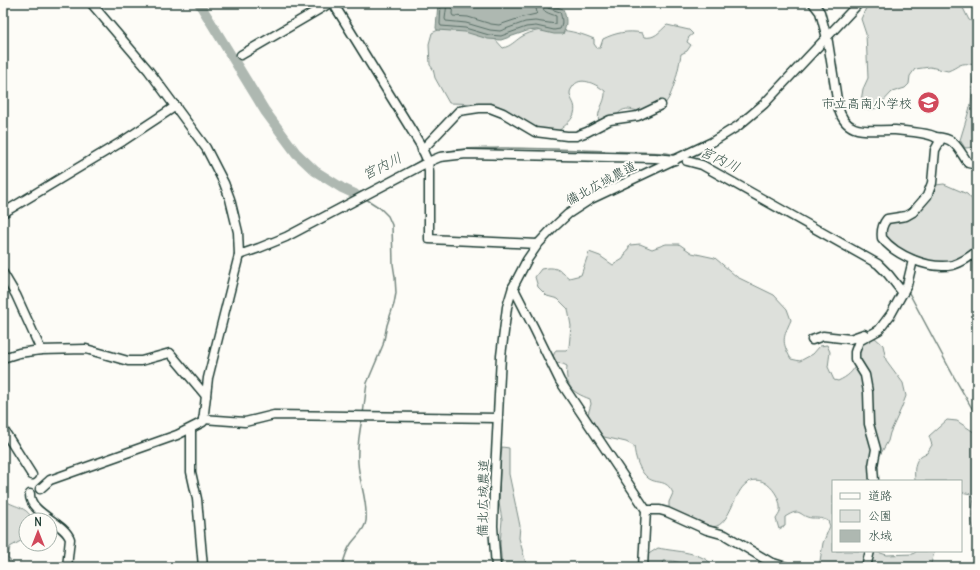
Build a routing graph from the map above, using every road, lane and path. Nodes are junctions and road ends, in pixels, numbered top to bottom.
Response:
1 (91, 3) edge
2 (330, 3) edge
3 (333, 3) edge
4 (813, 3) edge
5 (859, 3) edge
6 (826, 38) junction
7 (241, 55) dead end
8 (661, 105) dead end
9 (176, 106) junction
10 (936, 137) junction
11 (422, 150) junction
12 (683, 158) junction
13 (428, 162) junction
14 (977, 165) edge
15 (3, 213) edge
16 (538, 244) junction
17 (977, 251) edge
18 (239, 255) junction
19 (914, 260) junction
20 (3, 273) edge
21 (513, 287) junction
22 (904, 290) junction
23 (869, 335) junction
24 (812, 340) dead end
25 (41, 350) junction
26 (3, 358) edge
27 (206, 396) junction
28 (498, 418) junction
29 (203, 419) junction
30 (3, 429) edge
31 (191, 429) junction
32 (32, 475) dead end
33 (874, 480) edge
34 (40, 489) dead end
35 (30, 494) dead end
36 (646, 510) junction
37 (870, 552) edge
38 (67, 567) edge
39 (203, 567) edge
40 (496, 567) edge
41 (643, 567) edge
42 (786, 567) edge
43 (866, 567) edge

1 - 9 street
2 - 7 street
3 - 11 street
4 - 6 street
5 - 6 street, 備北広域農道
6 - 10 street
6 - 12 street, 備北広域農道
8 - 11 street
9 - 15 street
9 - 18 street
10 - 14 street
10 - 19 street
11 - 13 street
12 - 13 street
12 - 16 street, 備北広域農道
12 - 22 street
13 - 16 street
13 - 18 street
16 - 21 street, 備北広域農道
17 - 19 street
18 - 27 street
19 - 22 street
20 - 25 street
21 - 28 street, 備北広域農道
21 - 36 street
22 - 23 street
23 - 24 street
23 - 33 street
25 - 26 street
25 - 27 street
27 - 29 street
28 - 29 street
28 - 40 street, 備北広域農道
29 - 31 street
30 - 32 street
31 - 34 street
31 - 39 street
35 - 38 street
36 - 41 street
36 - 42 street
37 - 43 street

